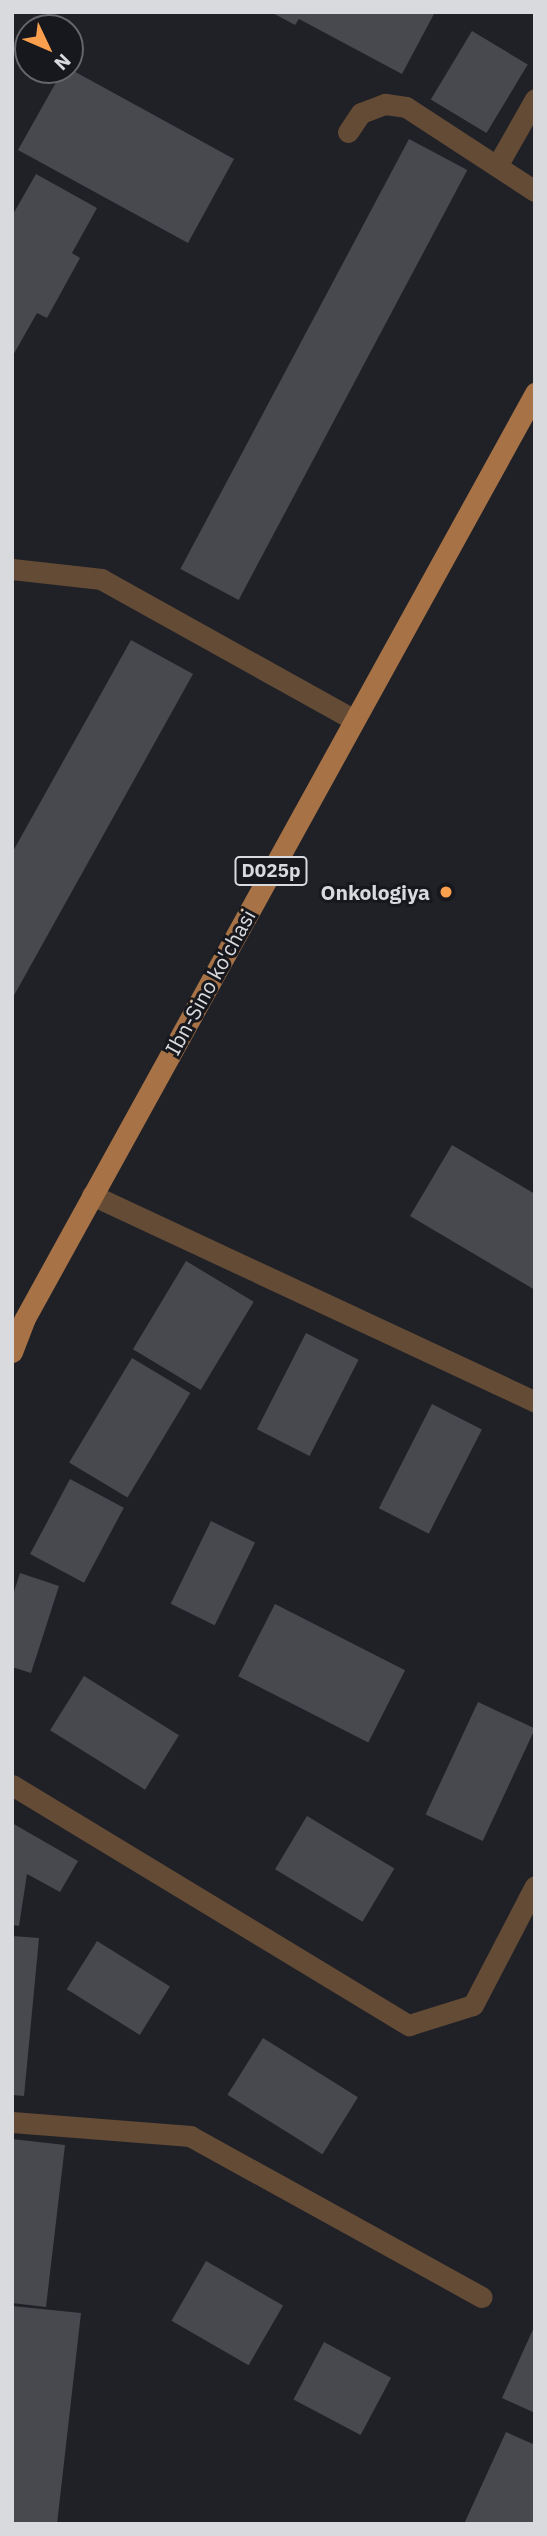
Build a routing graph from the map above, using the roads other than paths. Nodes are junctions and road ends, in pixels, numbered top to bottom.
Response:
1 (535, 99) edge
2 (348, 132) dead end
3 (496, 166) junction
4 (535, 191) edge
5 (535, 393) edge
6 (12, 569) edge
7 (354, 720) junction
8 (92, 1195) junction
9 (18, 1317) edge
10 (12, 1352) edge
11 (535, 1402) edge
12 (12, 1785) edge
13 (535, 1886) edge
14 (12, 2122) edge
15 (482, 2297) dead end

1 - 3 street
2 - 3 street
3 - 4 street
5 - 7 main road, Ibn-Sino ko'chasi / D025p
6 - 7 street
7 - 8 main road, Ibn-Sino ko'chasi / D025p
8 - 9 main road, Ibn-Sino ko'chasi / D025p
8 - 11 street
9 - 10 main road, Ibn-Sino ko'chasi / D025p
12 - 13 street
14 - 15 street

